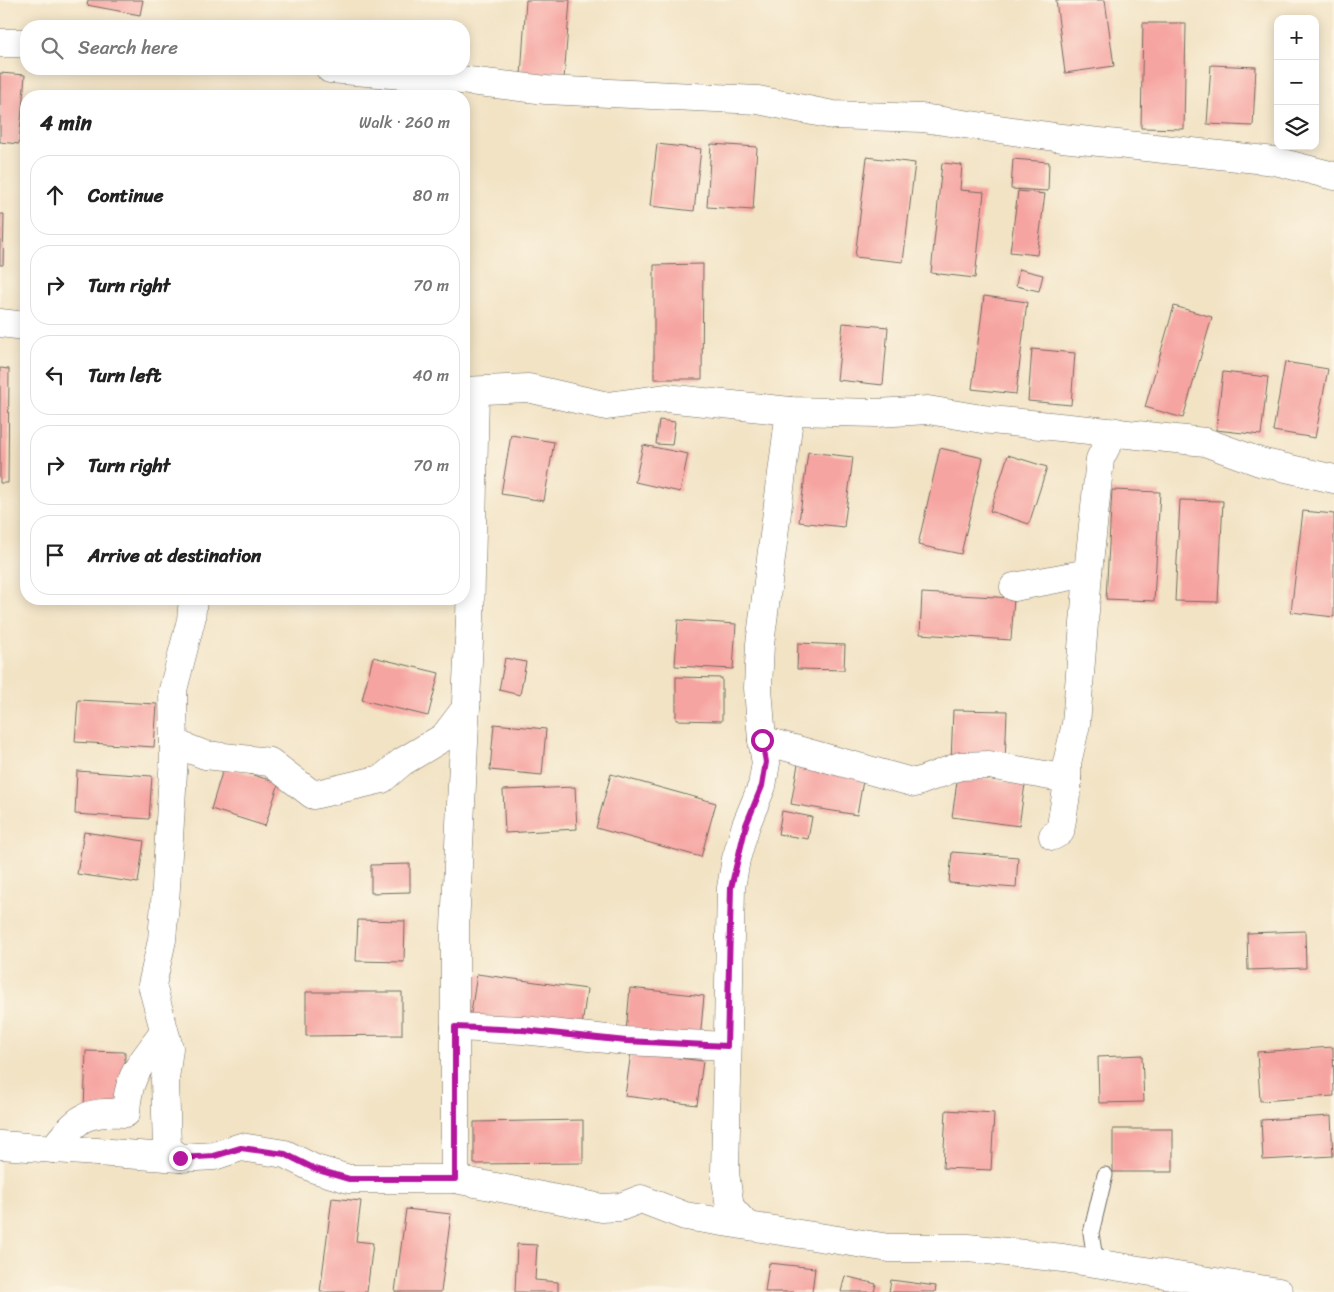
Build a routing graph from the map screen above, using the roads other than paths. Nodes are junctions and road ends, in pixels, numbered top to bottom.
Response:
1 (0, 43) edge
2 (20, 44) edge
3 (403, 75) edge
4 (1334, 176) edge
5 (0, 323) edge
6 (20, 325) edge
7 (470, 392) edge
8 (790, 411) junction
9 (1117, 432) junction
10 (1334, 479) edge
11 (1088, 574) junction
12 (1014, 587) dead end
13 (192, 605) edge
14 (467, 605) edge
15 (466, 708) junction
16 (762, 740) junction
17 (174, 743) junction
18 (1067, 779) junction
19 (1053, 836) dead end
20 (455, 1027) junction
21 (164, 1032) junction
22 (727, 1046) junction
23 (0, 1146) edge
24 (53, 1149) junction
25 (180, 1158) junction
26 (1105, 1175) dead end
27 (455, 1179) junction
28 (746, 1225) junction
29 (1107, 1264) junction
30 (1279, 1292) edge

1 - 2 street
3 - 4 street
5 - 6 street
7 - 8 street
8 - 9 street
8 - 16 street
9 - 10 street
9 - 11 street
11 - 12 street
11 - 18 street
13 - 17 street
14 - 15 street
15 - 17 street
15 - 20 street
16 - 18 street
16 - 22 street
17 - 21 street
18 - 19 street
20 - 22 street
20 - 27 street
21 - 24 street
21 - 25 street
22 - 28 street
23 - 24 street
24 - 25 street
25 - 27 street
26 - 29 lane
27 - 28 street
28 - 29 street
29 - 30 street

